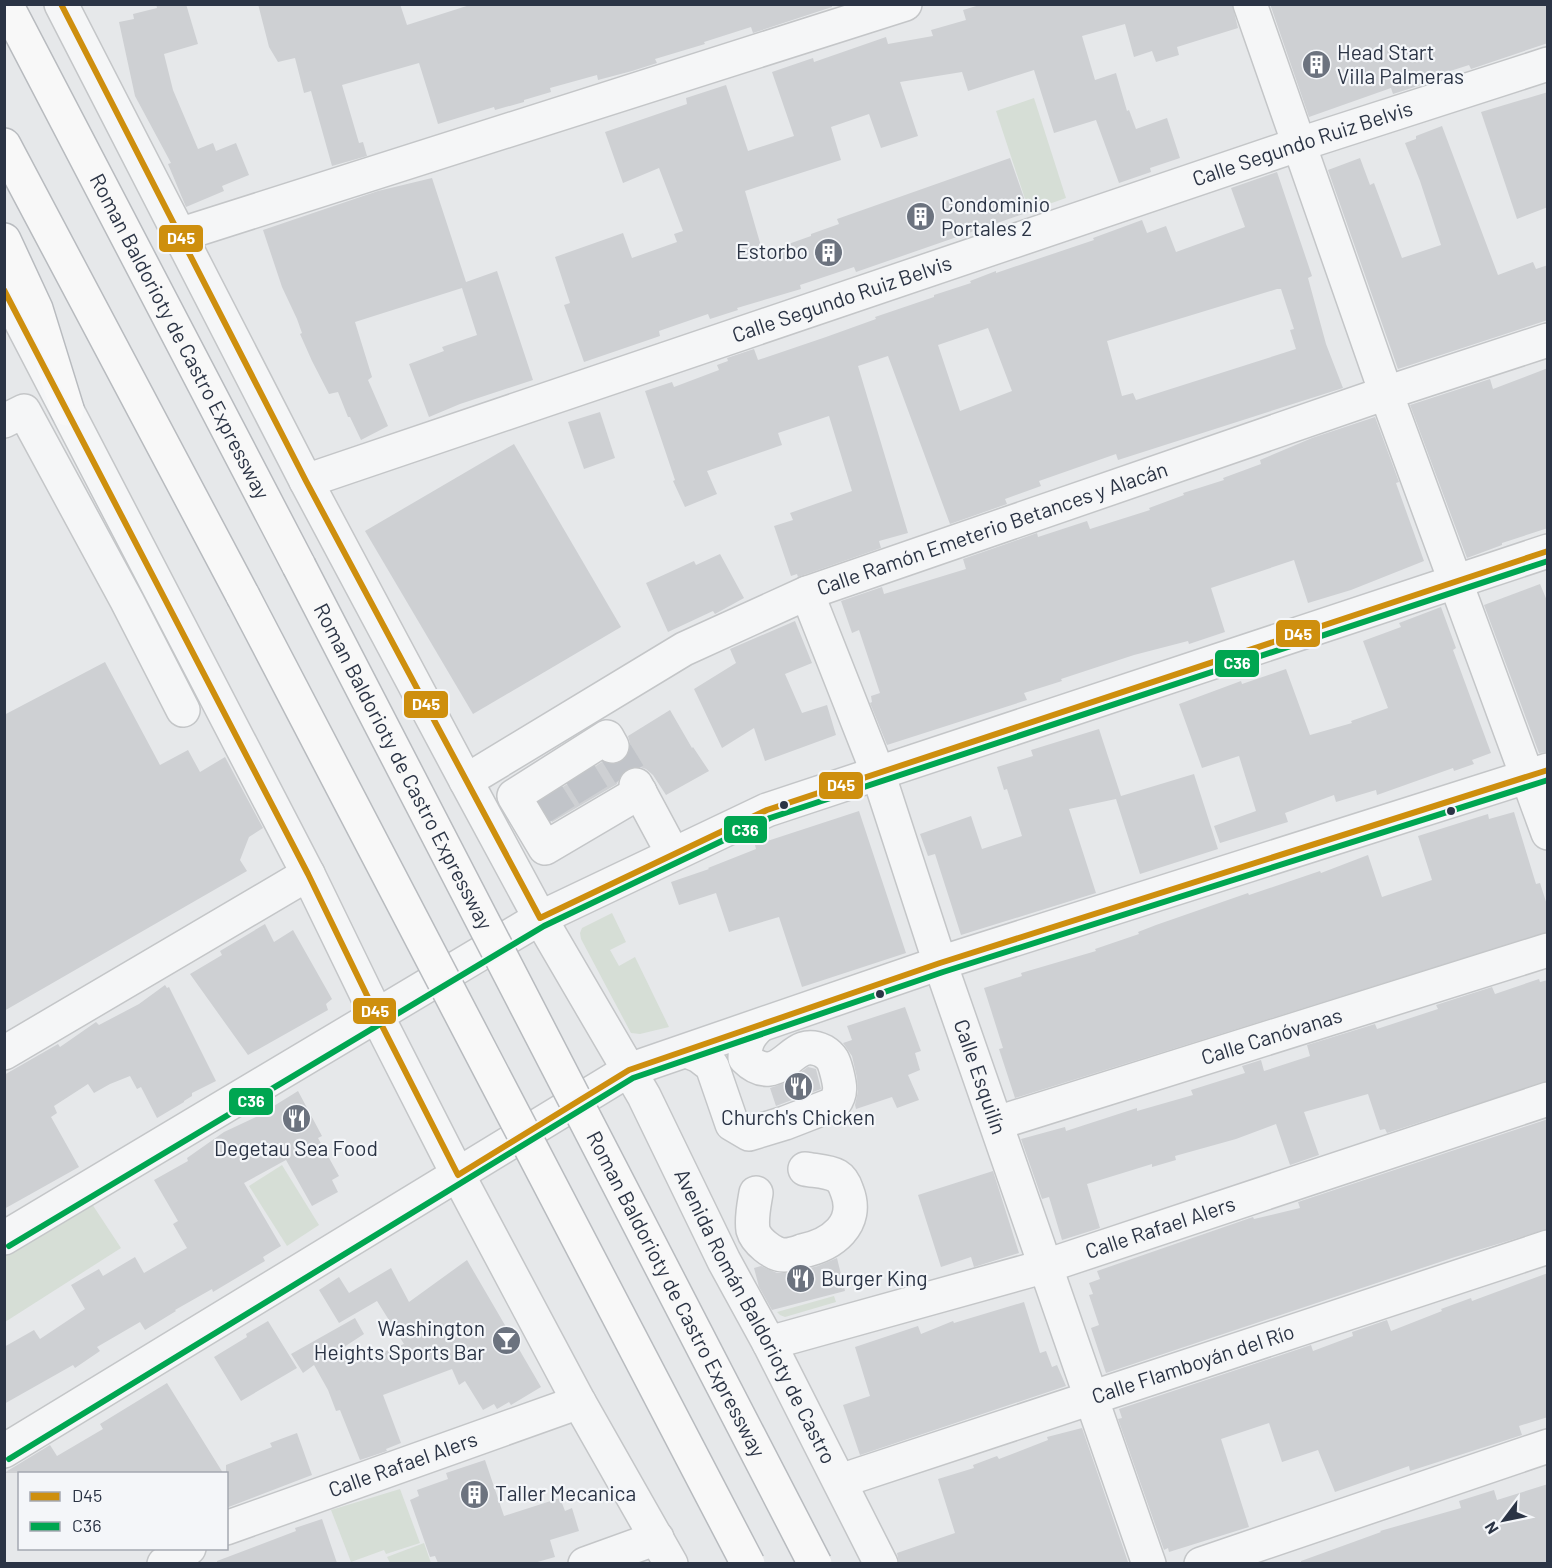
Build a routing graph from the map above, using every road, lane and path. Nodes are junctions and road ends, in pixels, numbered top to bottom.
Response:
1 (6, 4) edge
2 (61, 4) edge
3 (905, 4) edge
4 (1250, 4) edge
5 (1548, 64) edge
6 (1300, 144) junction
7 (4, 145) edge
8 (179, 235) junction
9 (4, 240) edge
10 (4, 290) edge
11 (1548, 340) edge
12 (1386, 393) junction
13 (67, 409) junction
14 (4, 422) edge
15 (306, 481) junction
16 (122, 516) junction
17 (90, 533) junction
18 (1548, 551) edge
19 (1456, 580) junction
20 (807, 593) junction
21 (183, 710) dead end
22 (552, 729) junction
23 (612, 746) dead end
24 (574, 764) junction
25 (878, 772) junction
26 (1537, 774) edge
27 (466, 781) junction
28 (1548, 833) edge
29 (673, 854) junction
30 (308, 874) junction
31 (540, 918) junction
32 (1548, 950) edge
33 (940, 963) junction
34 (377, 1016) junction
35 (758, 1026) junction
36 (687, 1051) junction
37 (4, 1053) edge
38 (629, 1070) junction
39 (1548, 1099) edge
40 (997, 1124) junction
41 (805, 1169) dead end
42 (458, 1175) junction
43 (756, 1193) dead end
44 (4, 1238) edge
45 (1548, 1247) edge
46 (1046, 1266) junction
47 (769, 1342) junction
48 (1091, 1399) junction
49 (579, 1402) junction
50 (1548, 1446) edge
51 (4, 1451) edge
52 (840, 1481) junction
53 (228, 1527) edge
54 (186, 1550) edge
55 (664, 1551) edge
56 (164, 1563) edge
57 (585, 1563) edge
58 (748, 1563) edge
59 (815, 1563) edge
60 (881, 1563) edge
61 (1149, 1563) edge
62 (1201, 1563) edge

1 - 59 highway, Roman Baldorioty de Castro Expressway, bridge
2 - 8 street
3 - 8 street
4 - 6 street
5 - 6 street, Calle Segundo Ruiz Belvis
6 - 12 street
6 - 15 street, Calle Segundo Ruiz Belvis
7 - 58 highway, bridge
8 - 15 street
9 - 13 highway
10 - 13 street
11 - 12 street, Calle Ramón Emeterio Betances y Alacán
12 - 19 street
12 - 20 street, Calle Ramón Emeterio Betances y Alacán
13 - 16 street
14 - 17 street
15 - 27 street
16 - 17 street
16 - 30 street
17 - 21 street
18 - 19 street
19 - 25 street
19 - 26 street
20 - 22 street, Calle Ramón Emeterio Betances y Alacán
20 - 25 street, Calle Esquilín
22 - 24 street
22 - 27 street, Calle Ramón Emeterio Betances y Alacán
23 - 24 street
24 - 29 street
25 - 29 street
25 - 33 street, Calle Esquilín
26 - 28 street
26 - 33 street
27 - 31 street
29 - 31 street
30 - 34 street
30 - 37 street
31 - 34 street
31 - 38 street, Avenida Román Baldorioty de Castro
32 - 40 street, Calle Canóvanas
33 - 35 street
33 - 40 street, Calle Esquilín
34 - 42 street
34 - 44 street
35 - 36 street
35 - 36 street
36 - 38 street
38 - 42 street
38 - 47 street, Avenida Román Baldorioty de Castro
39 - 46 street, Calle Rafael Alers
40 - 46 street, Calle Esquilín
41 - 43 street
42 - 49 street
42 - 51 street
45 - 48 street, Calle Flamboyán del Río
46 - 47 street, Calle Rafael Alers
46 - 48 street, Calle Esquilín
47 - 52 street, Avenida Román Baldorioty de Castro
48 - 52 street, Calle Flamboyán del Río
48 - 61 street, Calle Esquilín
49 - 53 street, Calle Rafael Alers
49 - 55 street
50 - 62 street
52 - 60 street, Avenida Román Baldorioty de Castro
54 - 56 street
55 - 57 street

